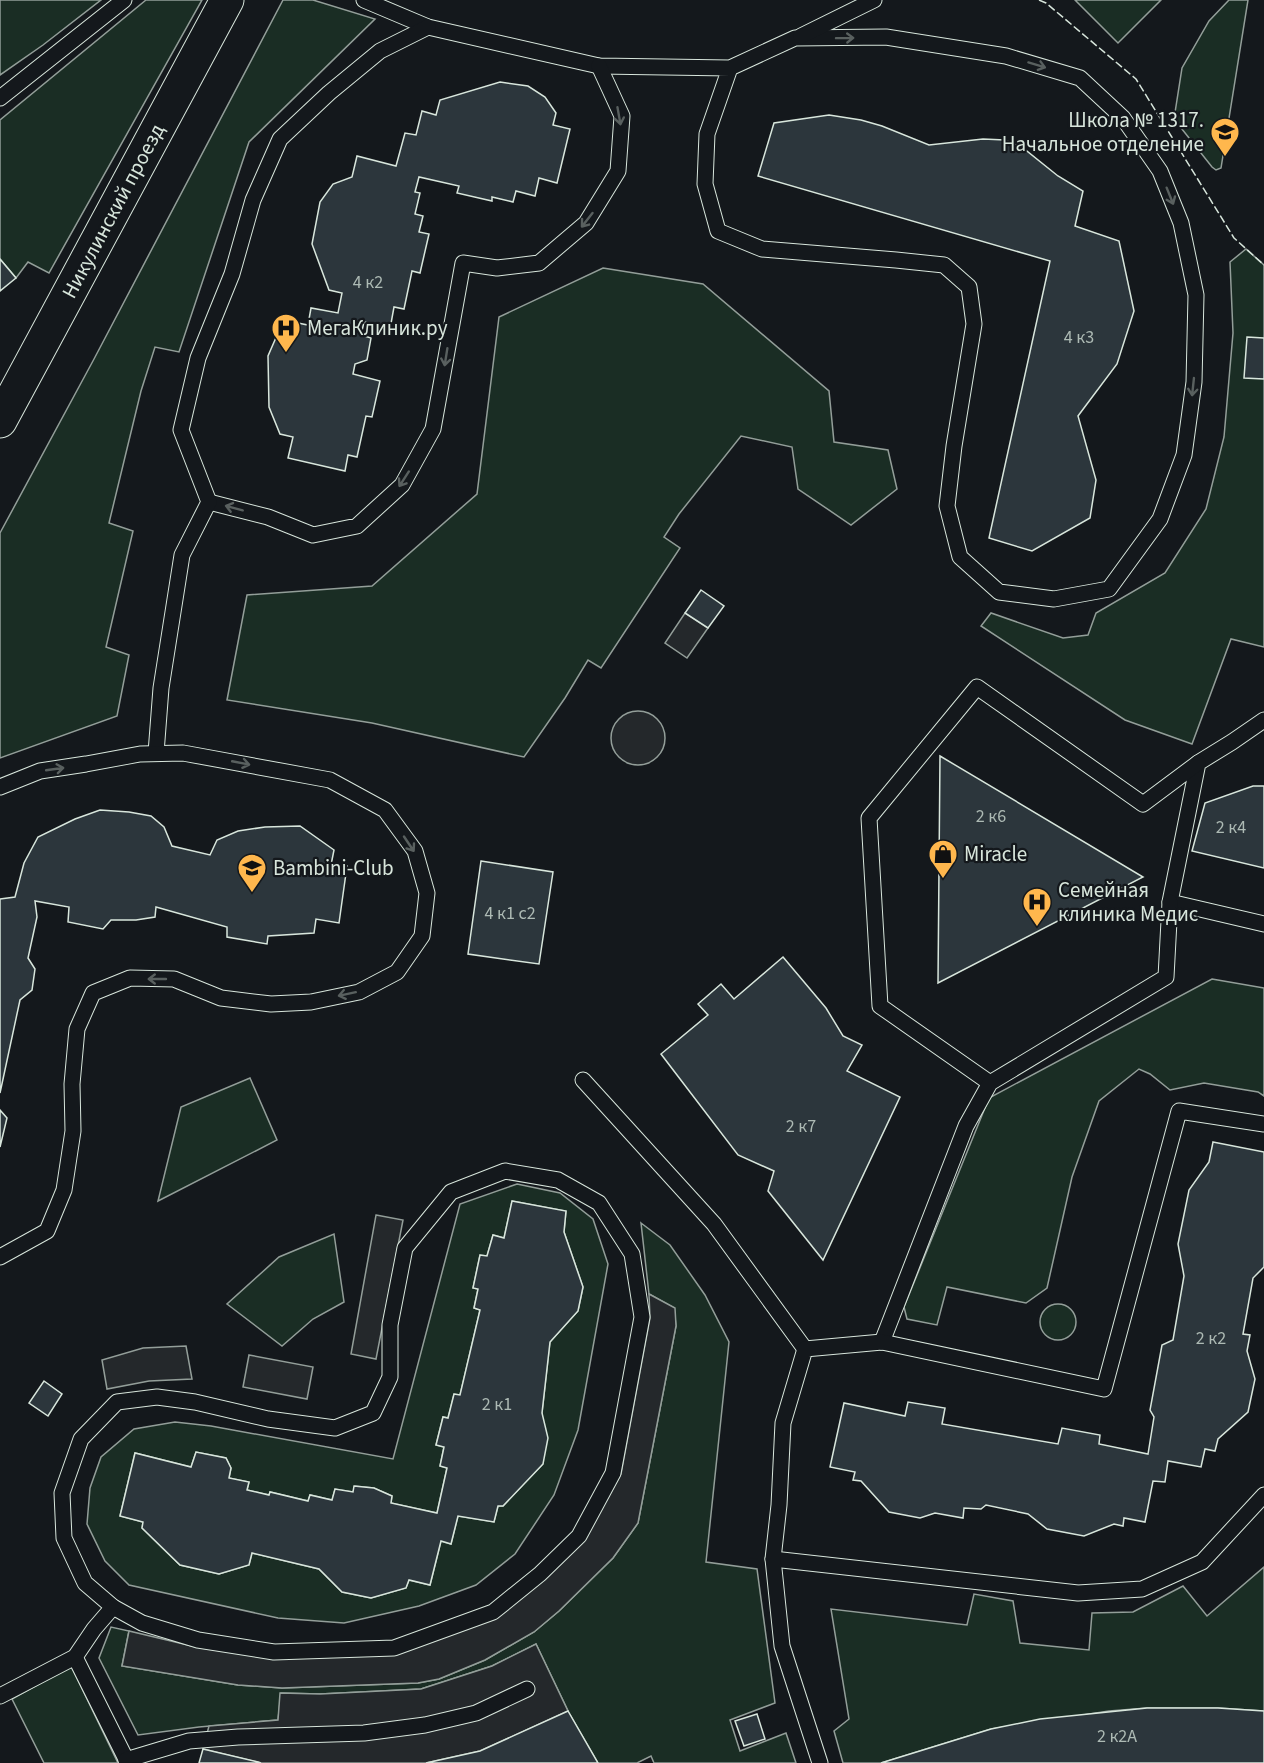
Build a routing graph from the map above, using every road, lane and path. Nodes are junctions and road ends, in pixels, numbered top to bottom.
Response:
1 (124, 0) edge
2 (227, 0) edge
3 (364, 0) edge
4 (874, 0) edge
5 (428, 27) junction
6 (795, 38) junction
7 (599, 66) junction
8 (730, 68) junction
9 (0, 98) edge
10 (0, 421) edge
11 (209, 502) junction
12 (1264, 720) edge
13 (156, 753) junction
14 (1198, 763) junction
15 (0, 787) edge
16 (1170, 902) junction
17 (1264, 924) edge
18 (583, 1080) dead end
19 (990, 1083) junction
20 (1264, 1124) edge
21 (0, 1257) edge
22 (882, 1342) junction
23 (805, 1349) junction
24 (1264, 1495) edge
25 (773, 1559) junction
26 (113, 1606) junction
27 (75, 1657) junction
28 (527, 1689) dead end
29 (0, 1696) edge
30 (127, 1761) edge
31 (820, 1763) edge

1 - 9 lane
2 - 10 street, Никулинский проезд
3 - 5 lane
4 - 6 lane
5 - 7 lane
5 - 11 lane
6 - 8 lane
6 -> 8 lane
7 - 8 lane
7 -> 11 lane
11 - 13 lane
12 - 14 lane
15 -> 13 lane
13 -> 21 lane
14 - 16 lane
14 - 19 lane
16 - 17 lane
16 - 19 lane
18 - 23 lane
19 - 22 lane
20 - 22 lane
22 - 23 lane
23 - 25 lane
24 - 25 lane
25 - 31 lane
26 - 26 lane
26 - 27 lane
27 - 29 lane
27 - 30 lane
28 - 30 lane

